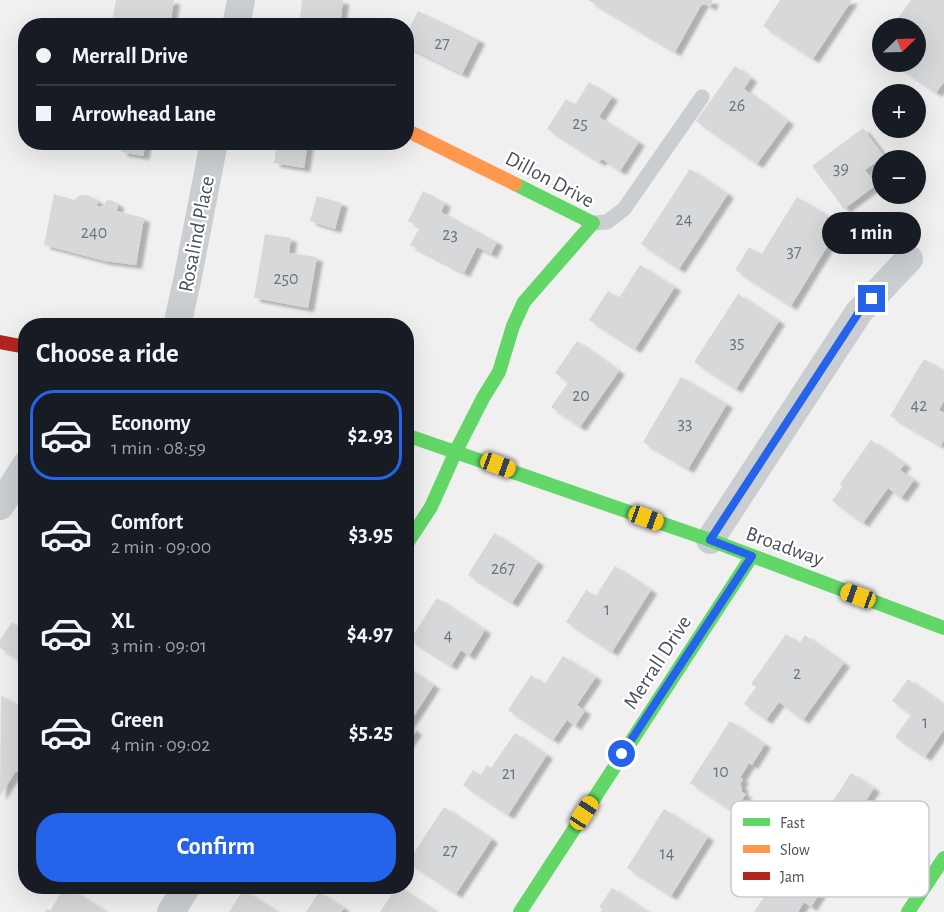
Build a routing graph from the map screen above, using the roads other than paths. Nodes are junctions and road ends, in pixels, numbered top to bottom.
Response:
1 (241, 0) edge
2 (238, 18) edge
3 (702, 97) dead end
4 (414, 134) edge
5 (212, 150) edge
6 (592, 223) junction
7 (909, 259) dead end
8 (179, 318) edge
9 (0, 342) edge
10 (18, 345) edge
11 (414, 438) edge
12 (456, 451) junction
13 (18, 478) edge
14 (0, 506) edge
15 (414, 533) edge
16 (710, 540) junction
17 (752, 556) junction
18 (944, 628) edge
19 (944, 858) edge
20 (929, 880) edge
21 (182, 894) edge
22 (918, 897) edge
23 (171, 912) edge
24 (520, 912) edge
25 (908, 912) edge

1 - 2 street
3 - 6 lane
4 - 6 street, Dillon Drive
5 - 8 street, Rosalind Place
6 - 12 street, Dillon Drive
7 - 16 street
9 - 10 street
11 - 12 street, Broadway
12 - 15 street, Dillon Drive
12 - 16 street, Broadway
13 - 14 street
16 - 17 street, Broadway
17 - 18 street, Broadway
17 - 24 street, Merrall Drive
19 - 20 street
21 - 23 street
22 - 25 street

